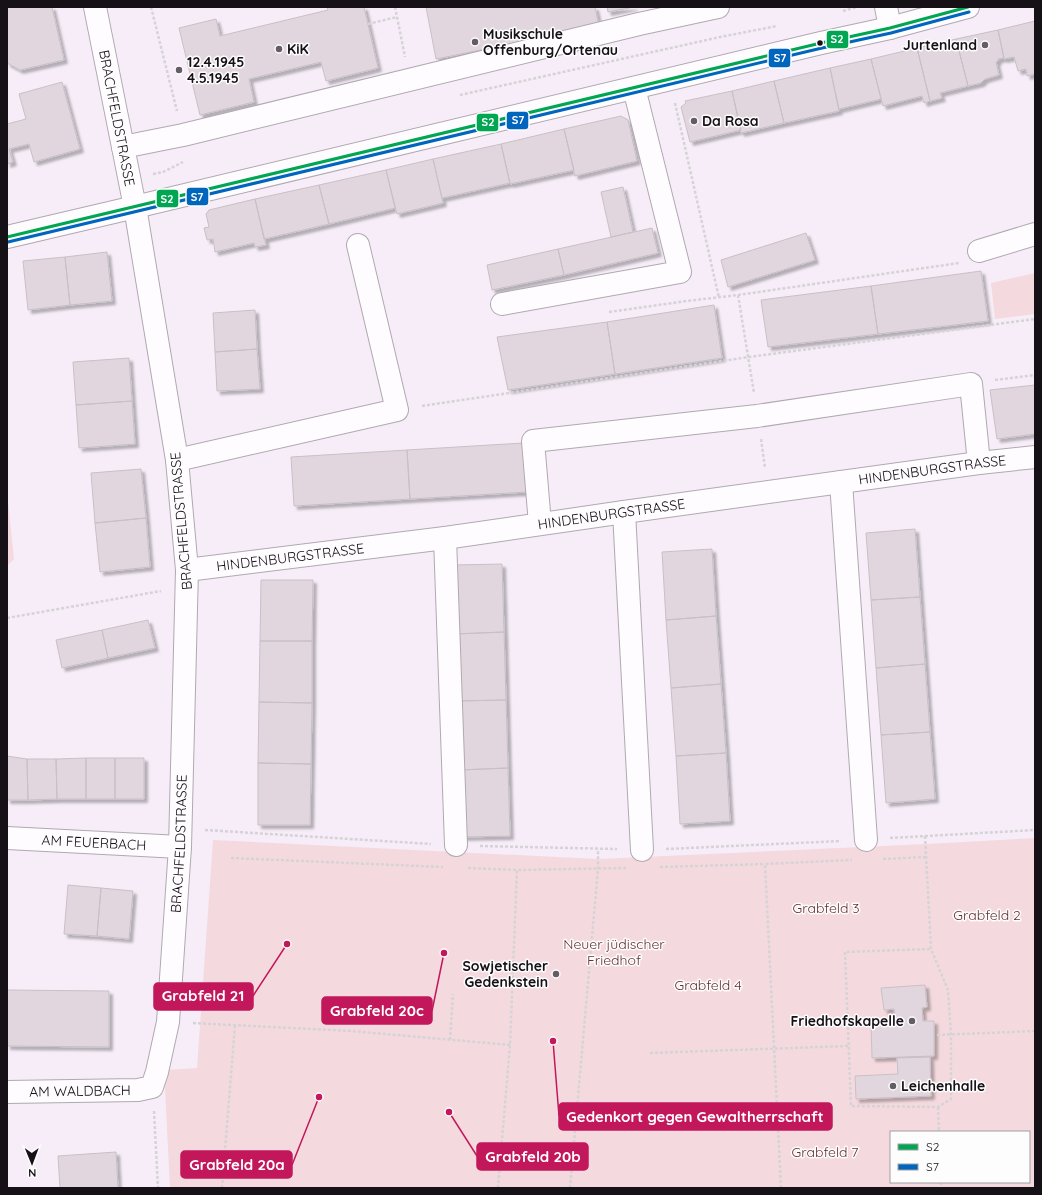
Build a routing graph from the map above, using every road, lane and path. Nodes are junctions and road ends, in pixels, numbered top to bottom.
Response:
1 (95, 7) edge
2 (151, 7) edge
3 (395, 7) edge
4 (718, 7) edge
5 (857, 7) edge
6 (968, 7) edge
7 (836, 13) dead end
8 (397, 17) junction
9 (888, 17) edge
10 (368, 24) dead end
11 (779, 26) dead end
12 (563, 71) junction
13 (669, 80) junction
14 (410, 81) junction
15 (634, 88) junction
16 (456, 96) dead end
17 (572, 103) junction
18 (183, 136) junction
19 (122, 147) junction
20 (189, 158) dead end
21 (129, 178) junction
22 (135, 207) junction
23 (1035, 234) edge
24 (7, 237) edge
25 (358, 245) dead end
26 (979, 250) joint
27 (719, 298) junction
28 (502, 304) dead end
29 (602, 313) dead end
30 (1035, 319) edge
31 (1035, 375) edge
32 (971, 384) junction
33 (397, 410) junction
34 (1035, 457) edge
35 (177, 460) junction
36 (979, 463) junction
37 (841, 482) junction
38 (624, 512) junction
39 (540, 524) junction
40 (445, 538) junction
41 (187, 579) junction
42 (7, 618) edge
43 (1035, 830) edge
44 (925, 836) junction
45 (7, 838) edge
46 (181, 838) junction
47 (866, 840) junction
48 (456, 845) junction
49 (598, 849) junction
50 (926, 857) junction
51 (231, 858) dead end
52 (648, 859) junction
53 (880, 859) dead end
54 (857, 860) dead end
55 (765, 864) junction
56 (446, 867) dead end
57 (461, 868) dead end
58 (630, 868) dead end
59 (598, 869) junction
60 (517, 870) junction
61 (931, 949) junction
62 (453, 994) dead end
63 (168, 1022) junction
64 (235, 1025) junction
65 (1035, 1031) edge
66 (937, 1035) dead end
67 (951, 1035) junction
68 (450, 1040) junction
69 (510, 1045) junction
70 (848, 1046) junction
71 (775, 1049) junction
72 (650, 1053) dead end
73 (152, 1086) junction
74 (7, 1092) edge
75 (938, 1106) junction
76 (939, 1131) edge
77 (158, 1188) edge
78 (222, 1188) edge
79 (498, 1188) edge
80 (570, 1188) edge
81 (781, 1188) edge

1 - 19 street, BRACHFELDSTRASSE
2 - 18 path
3 - 8 path
4 - 14 street
5 - 7 path
6 - 9 street
8 - 10 path
8 - 14 path
9 - 13 street
11 - 12 path
12 - 16 path
12 - 17 path
13 - 15 street
13 - 27 path
14 - 18 street
15 - 17 street
15 - 28 street
17 - 22 street
18 - 19 street
19 - 21 street, BRACHFELDSTRASSE
20 - 21 path
21 - 22 street, BRACHFELDSTRASSE
22 - 24 street
22 - 35 street, BRACHFELDSTRASSE
23 - 26 street
25 - 33 street
26 - 27 path
27 - 29 path
30 - 33 path
31 - 32 path
32 - 36 street
32 - 39 street
33 - 35 street
34 - 36 street, HINDENBURGSTRASSE
35 - 41 street, BRACHFELDSTRASSE
36 - 37 street, HINDENBURGSTRASSE
37 - 38 street, HINDENBURGSTRASSE
37 - 47 street
38 - 39 street, HINDENBURGSTRASSE
38 - 52 street
39 - 40 street, HINDENBURGSTRASSE
40 - 41 street, HINDENBURGSTRASSE
40 - 48 street
41 - 42 path
41 - 46 street, BRACHFELDSTRASSE
43 - 44 path
44 - 47 path
44 - 50 path
45 - 46 street, AM FEUERBACH
46 - 48 path
46 - 63 street, BRACHFELDSTRASSE
47 - 52 path
48 - 49 path
49 - 52 path
49 - 59 path
50 - 53 path
50 - 61 path
51 - 56 path
52 - 55 path
54 - 55 path
55 - 71 path
57 - 60 path
58 - 59 path
59 - 60 path
59 - 80 path
60 - 69 path
61 - 67 path
61 - 70 path
62 - 68 path
63 - 64 path
63 - 73 street, BRACHFELDSTRASSE
64 - 68 path
64 - 78 path
65 - 67 path
66 - 67 path
67 - 75 path
68 - 69 path
69 - 79 path
70 - 71 path
70 - 75 path
71 - 72 path
71 - 81 path
73 - 74 street, AM WALDBACH
73 - 77 path
75 - 76 path

